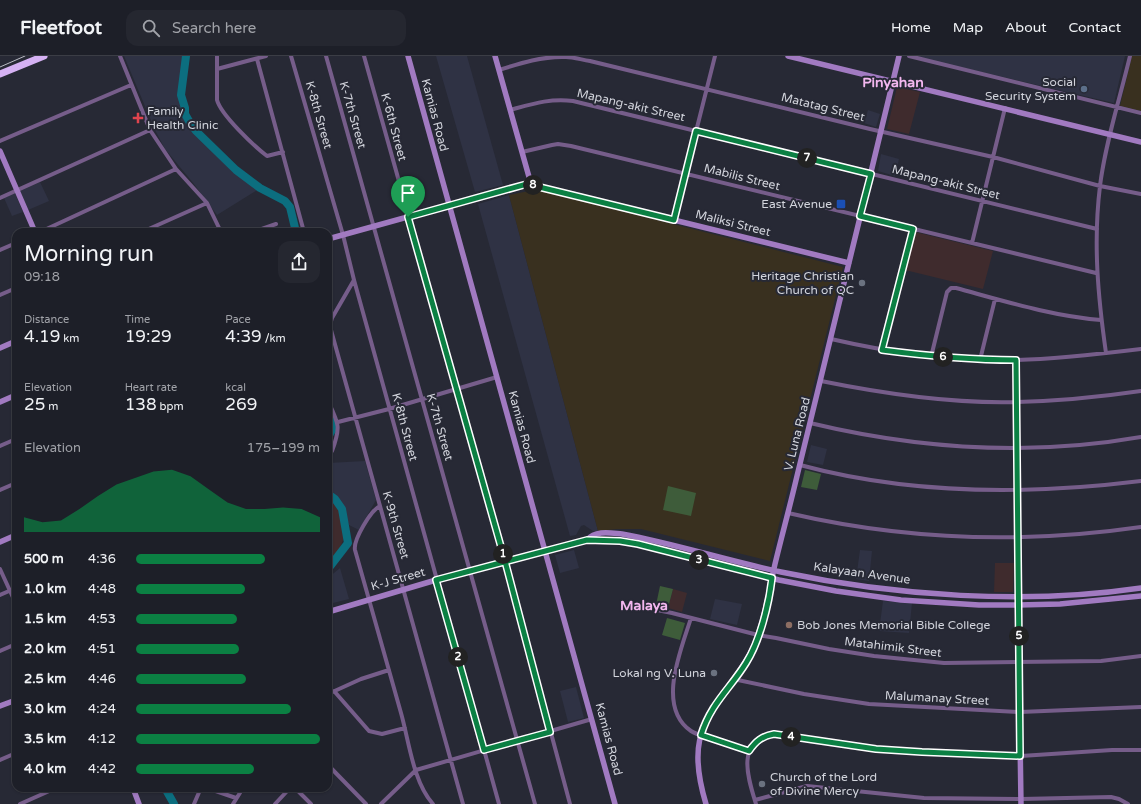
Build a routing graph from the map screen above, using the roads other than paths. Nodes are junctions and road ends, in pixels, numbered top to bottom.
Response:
1 (44, 56) edge
2 (120, 56) edge
3 (217, 56) edge
4 (266, 56) edge
5 (292, 56) edge
6 (326, 56) edge
7 (364, 56) edge
8 (408, 56) edge
9 (495, 56) edge
10 (715, 56) edge
11 (788, 56) edge
12 (899, 56) edge
13 (909, 56) edge
14 (1130, 56) edge
15 (257, 58) junction
16 (217, 69) junction
17 (499, 70) junction
18 (0, 74) edge
19 (893, 82) junction
20 (131, 85) junction
21 (706, 89) junction
22 (1117, 107) junction
23 (1005, 108) junction
24 (510, 110) junction
25 (1141, 113) edge
26 (150, 130) junction
27 (696, 131) junction
28 (881, 132) junction
29 (1110, 135) junction
30 (0, 141) edge
31 (1141, 142) edge
32 (0, 151) edge
33 (283, 152) junction
34 (522, 152) junction
35 (993, 157) junction
36 (176, 169) junction
37 (685, 174) junction
38 (871, 174) junction
39 (531, 184) junction
40 (1100, 186) junction
41 (17, 190) junction
42 (1141, 194) edge
43 (0, 198) edge
44 (982, 201) junction
45 (207, 203) junction
46 (449, 206) junction
47 (860, 216) junction
48 (408, 217) junction
49 (674, 220) junction
50 (276, 224) dead end
51 (374, 227) junction
52 (34, 228) edge
53 (49, 228) edge
54 (151, 228) edge
55 (219, 228) edge
56 (264, 228) edge
57 (303, 228) edge
58 (1097, 228) junction
59 (913, 229) junction
60 (343, 235) junction
61 (332, 238) edge
62 (972, 243) junction
63 (12, 245) edge
64 (0, 250) edge
65 (849, 263) junction
66 (1096, 273) junction
67 (354, 280) junction
68 (12, 290) edge
69 (0, 295) edge
70 (995, 298) junction
71 (332, 318) edge
72 (1101, 320) junction
73 (332, 332) edge
74 (831, 339) junction
75 (12, 343) edge
76 (0, 348) edge
77 (1141, 349) edge
78 (882, 350) junction
79 (1106, 353) junction
80 (931, 357) junction
81 (980, 360) junction
82 (1016, 360) junction
83 (497, 377) junction
84 (821, 382) junction
85 (457, 389) junction
86 (1141, 391) edge
87 (12, 397) edge
88 (422, 398) junction
89 (0, 402) edge
90 (1017, 402) junction
91 (332, 409) edge
92 (389, 409) junction
93 (356, 417) junction
94 (338, 422) junction
95 (810, 423) junction
96 (1141, 437) edge
97 (12, 441) edge
98 (0, 446) edge
99 (1017, 448) junction
100 (332, 451) dead end
101 (800, 466) junction
102 (1141, 481) edge
103 (12, 485) edge
104 (0, 490) edge
105 (1017, 490) junction
106 (380, 506) junction
107 (788, 513) junction
108 (1141, 527) edge
109 (12, 536) edge
110 (1018, 537) junction
111 (587, 540) junction
112 (0, 542) edge
113 (545, 551) junction
114 (505, 561) junction
115 (0, 569) edge
116 (470, 570) junction
117 (774, 570) junction
118 (772, 578) junction
119 (436, 580) junction
120 (1141, 588) edge
121 (10, 590) junction
122 (404, 590) junction
123 (0, 595) edge
124 (12, 595) edge
125 (1019, 596) junction
126 (1141, 596) edge
127 (369, 600) junction
128 (1018, 605) junction
129 (648, 610) dead end
130 (332, 611) edge
131 (691, 618) junction
132 (758, 635) junction
133 (12, 646) edge
134 (0, 651) edge
135 (1141, 656) edge
136 (1019, 663) junction
137 (389, 670) junction
138 (734, 680) junction
139 (334, 691) joint
140 (12, 702) edge
141 (0, 706) edge
142 (1141, 707) edge
143 (1020, 712) junction
144 (592, 719) junction
145 (405, 728) junction
146 (550, 732) junction
147 (701, 735) junction
148 (517, 741) junction
149 (484, 750) junction
150 (1141, 750) edge
151 (749, 751) junction
152 (12, 755) edge
153 (1020, 756) junction
154 (0, 760) edge
155 (450, 760) junction
156 (332, 769) edge
157 (416, 770) junction
158 (47, 792) edge
159 (134, 792) edge
160 (199, 792) edge
161 (218, 792) edge
162 (240, 792) edge
163 (286, 792) edge
164 (299, 792) edge
165 (236, 798) junction
166 (1021, 801) edge
167 (756, 802) edge
168 (20, 804) edge
169 (139, 804) edge
170 (194, 804) edge
171 (233, 804) edge
172 (275, 804) edge
173 (311, 804) edge
174 (366, 804) edge
175 (381, 804) edge
176 (433, 804) edge
177 (463, 804) edge
178 (499, 804) edge
179 (535, 804) edge
180 (570, 804) edge
181 (615, 804) edge
182 (706, 804) edge
183 (1128, 804) edge

1 - 18 highway
2 - 20 street
3 - 16 street
4 - 15 street
5 - 60 street, K-8th Street
6 - 51 street, K-7th Street
7 - 48 street, K-6th Street
8 - 46 main road, Kamias Road
9 - 17 main road
10 - 21 street
11 - 19 main road
12 - 19 main road, V. Luna Road
13 - 22 street
14 - 22 street
15 - 16 street
15 - 33 street
16 - 33 street
17 - 21 street, Matatag Street
17 - 24 main road
19 - 23 main road
19 - 28 main road, V. Luna Road
20 - 26 street
20 - 30 street
21 - 27 street
21 - 28 street, Matatag Street
22 - 25 street
22 - 29 street
23 - 29 main road
23 - 35 street
24 - 27 street, Mapang-akit Street
24 - 34 main road
26 - 36 street
26 - 41 street
27 - 37 street
27 - 38 street, Mapang-akit Street
28 - 35 street, Matatag Street
28 - 38 main road, V. Luna Road
29 - 31 main road
29 - 40 street
32 - 41 main road
33 - 57 street
34 - 37 street, Mabilis Street
34 - 39 main road
35 - 40 street, Matatag Street
35 - 44 street
36 - 45 street
36 - 53 street
37 - 47 street, Mabilis Street
37 - 49 street
38 - 44 street, Mapang-akit Street
38 - 47 main road, V. Luna Road
39 - 46 main road, Maliksi Street
39 - 49 main road, Maliksi Street
40 - 42 street, Matatag Street
40 - 58 street
41 - 43 street
41 - 52 main road
44 - 58 street, Mapang-akit Street
44 - 62 street
45 - 54 street
45 - 55 street
46 - 48 main road, Maliksi Street
46 - 83 main road, Kamias Road
47 - 59 street, Mabilis Street
47 - 65 main road, V. Luna Road
48 - 51 main road, Maliksi Street
48 - 85 street, K-6th Street
49 - 65 main road, Maliksi Street
50 - 56 street
51 - 60 main road, Maliksi Street
51 - 88 street, K-7th Street
58 - 66 street
59 - 62 street, Mabilis Street
59 - 78 street
60 - 61 main road, Maliksi Street
60 - 67 street, K-8th Street
62 - 66 street, Mabilis Street
63 - 64 street
65 - 74 main road, V. Luna Road
66 - 72 street
67 - 71 street, K-9th Street
67 - 92 street, K-8th Street
68 - 69 street
70 - 72 street
70 - 80 street
70 - 81 street
72 - 79 street
73 - 93 street, K-9th Street
74 - 78 street
74 - 84 main road, V. Luna Road
75 - 76 main road
77 - 79 street
78 - 80 street
79 - 82 street
80 - 81 street
81 - 82 street
82 - 90 street
83 - 85 street
83 - 113 main road, Kamias Road
84 - 90 street
84 - 95 main road, V. Luna Road
85 - 88 street
85 - 114 street, K-6th Street
86 - 90 street
87 - 89 main road
88 - 92 street
88 - 116 street, K-7th Street
90 - 99 street
91 - 94 street
92 - 93 street
92 - 119 street, K-8th Street
93 - 94 street
93 - 106 street, K-9th Street
94 - 100 street
95 - 99 street
95 - 101 main road, V. Luna Road
96 - 99 street
97 - 98 street
99 - 105 street
101 - 105 street
101 - 107 main road, V. Luna Road
102 - 105 street
103 - 104 street
105 - 110 street
106 - 122 street, K-9th Street
106 - 127 street
107 - 110 street
107 - 117 main road, V. Luna Road
108 - 110 street
109 - 112 main road
110 - 125 street
111 - 113 main road, Kalayaan Avenue
111 - 117 main road, Kalayaan Avenue
111 - 118 main road, Kalayaan Avenue
113 - 114 main road, K-J Street
113 - 144 main road, Kamias Road
114 - 116 main road, K-J Street
114 - 146 street, K-6th Street
115 - 121 street
116 - 119 main road, K-J Street
116 - 148 street, K-7th Street
117 - 118 main road, V. Luna Road
117 - 125 main road, Kalayaan Avenue
118 - 128 main road, Kalayaan Avenue
118 - 132 main road, V. Luna Road
119 - 122 main road, K-J Street
119 - 149 street, K-8th Street
120 - 125 main road, Kalayaan Avenue
121 - 123 street
121 - 124 street
122 - 127 main road, K-J Street
122 - 155 street, K-9th Street
125 - 128 main road
126 - 128 main road, Kalayaan Avenue
127 - 130 main road, K-J Street
127 - 137 street
128 - 136 main road
129 - 131 street, Matahimik Street
131 - 132 street, Matahimik Street
131 - 147 street
132 - 136 street, Matahimik Street
132 - 138 main road, V. Luna Road
133 - 134 street
135 - 136 street, Matahimik Street
136 - 143 main road
137 - 139 street
137 - 145 street
138 - 143 street, Malumanay Street
138 - 147 main road, V. Luna Road
139 - 145 street
140 - 141 main road
142 - 143 street, Malumanay Street
143 - 153 main road
144 - 146 street
144 - 181 main road, Kamias Road
145 - 157 street
146 - 148 street
146 - 180 street, K-6th Street
147 - 151 street
147 - 182 main road, V. Luna Road
148 - 149 street
148 - 179 street, K-7th Street
149 - 155 street
149 - 178 street, K-8th Street
150 - 153 street
151 - 153 street
151 - 167 street
152 - 154 street
153 - 166 main road
155 - 157 street
155 - 177 street, K-9th Street
156 - 174 street
157 - 175 street
157 - 176 street
158 - 168 street
159 - 169 main road
160 - 170 street
161 - 165 street
162 - 165 street
163 - 172 street
164 - 173 street
165 - 171 street
166 - 167 street
166 - 183 street

